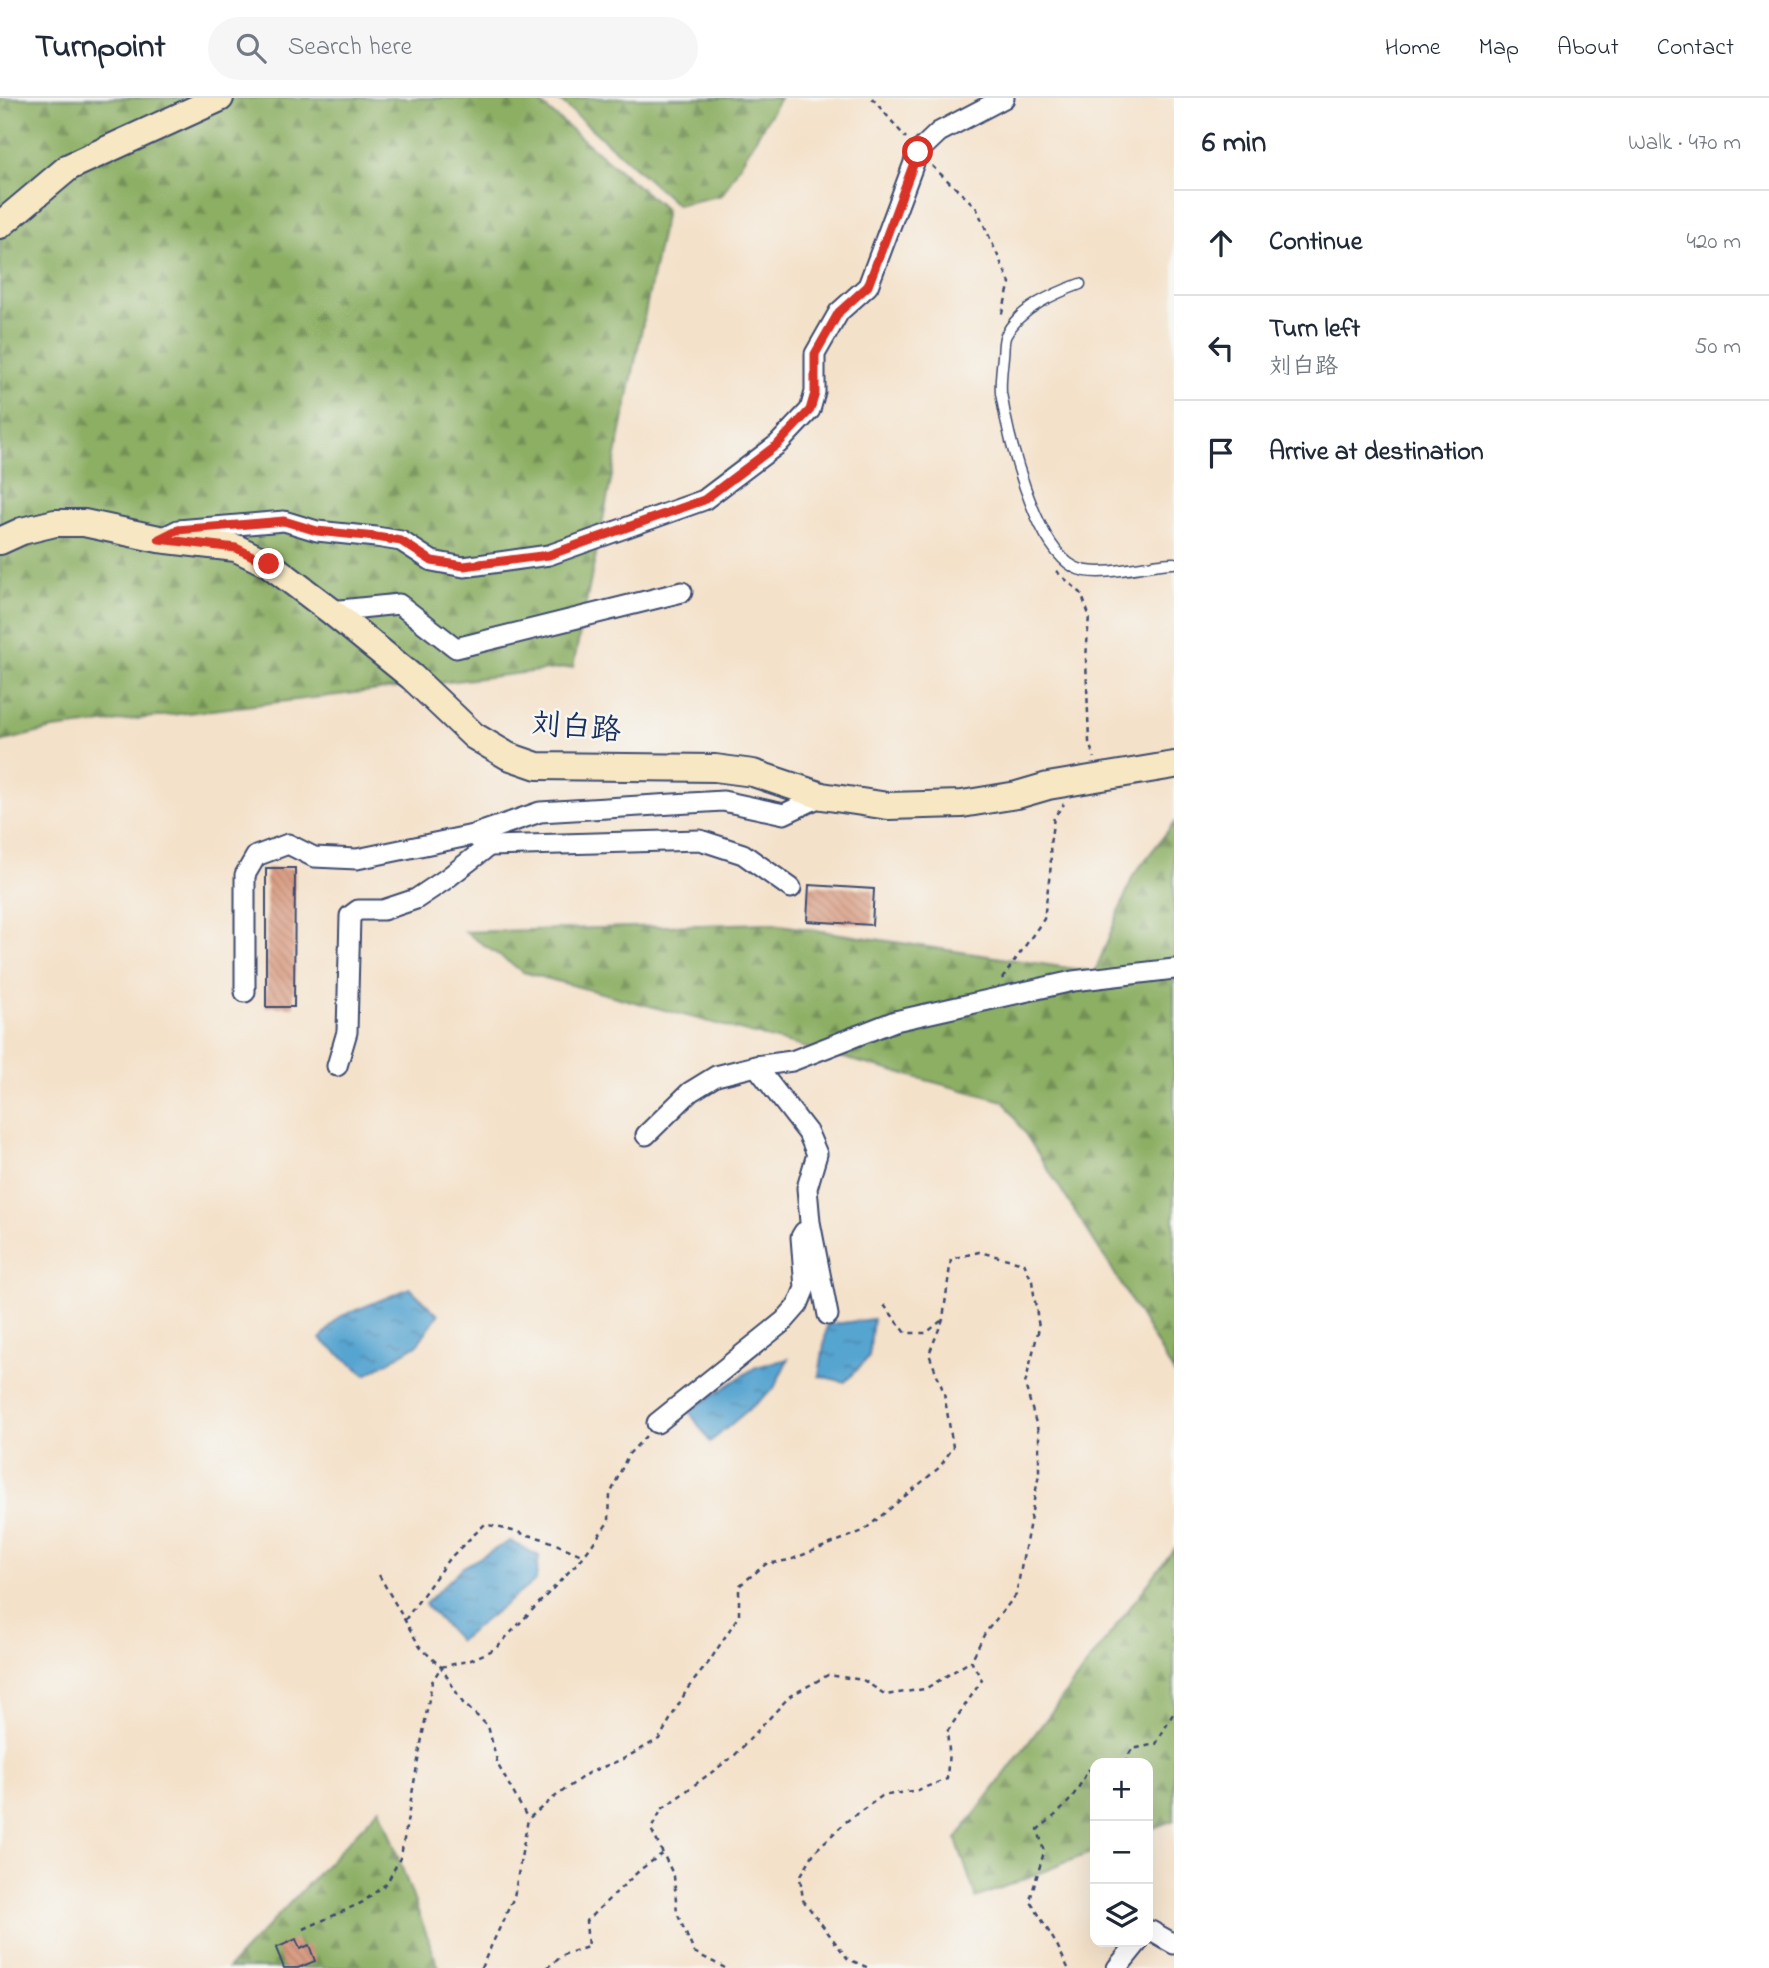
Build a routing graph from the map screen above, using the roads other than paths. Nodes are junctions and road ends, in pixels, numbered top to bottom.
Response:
1 (220, 98) edge
2 (1004, 98) edge
3 (0, 225) edge
4 (1080, 284) dead end
5 (159, 539) junction
6 (0, 541) edge
7 (1174, 563) edge
8 (682, 592) dead end
9 (331, 611) junction
10 (1174, 765) edge
11 (822, 796) junction
12 (481, 840) junction
13 (791, 888) dead end
14 (1174, 969) edge
15 (245, 992) dead end
16 (337, 1066) dead end
17 (756, 1066) junction
18 (646, 1135) dead end
19 (810, 1222) junction
20 (828, 1315) dead end
21 (657, 1423) road end
22 (1153, 1932) edge
23 (1174, 1944) edge
24 (1131, 1947) edge
25 (1117, 1968) edge

1 - 3 street
2 - 5 street
4 - 7 lane
5 - 6 street, 刘白路
5 - 9 street, 刘白路
8 - 9 street
9 - 11 street, 刘白路
10 - 11 street, 刘白路
11 - 12 street
12 - 13 street
12 - 15 street
12 - 16 street
14 - 17 street
17 - 18 street
17 - 19 street
19 - 20 street
19 - 21 street
22 - 23 street
24 - 25 street

